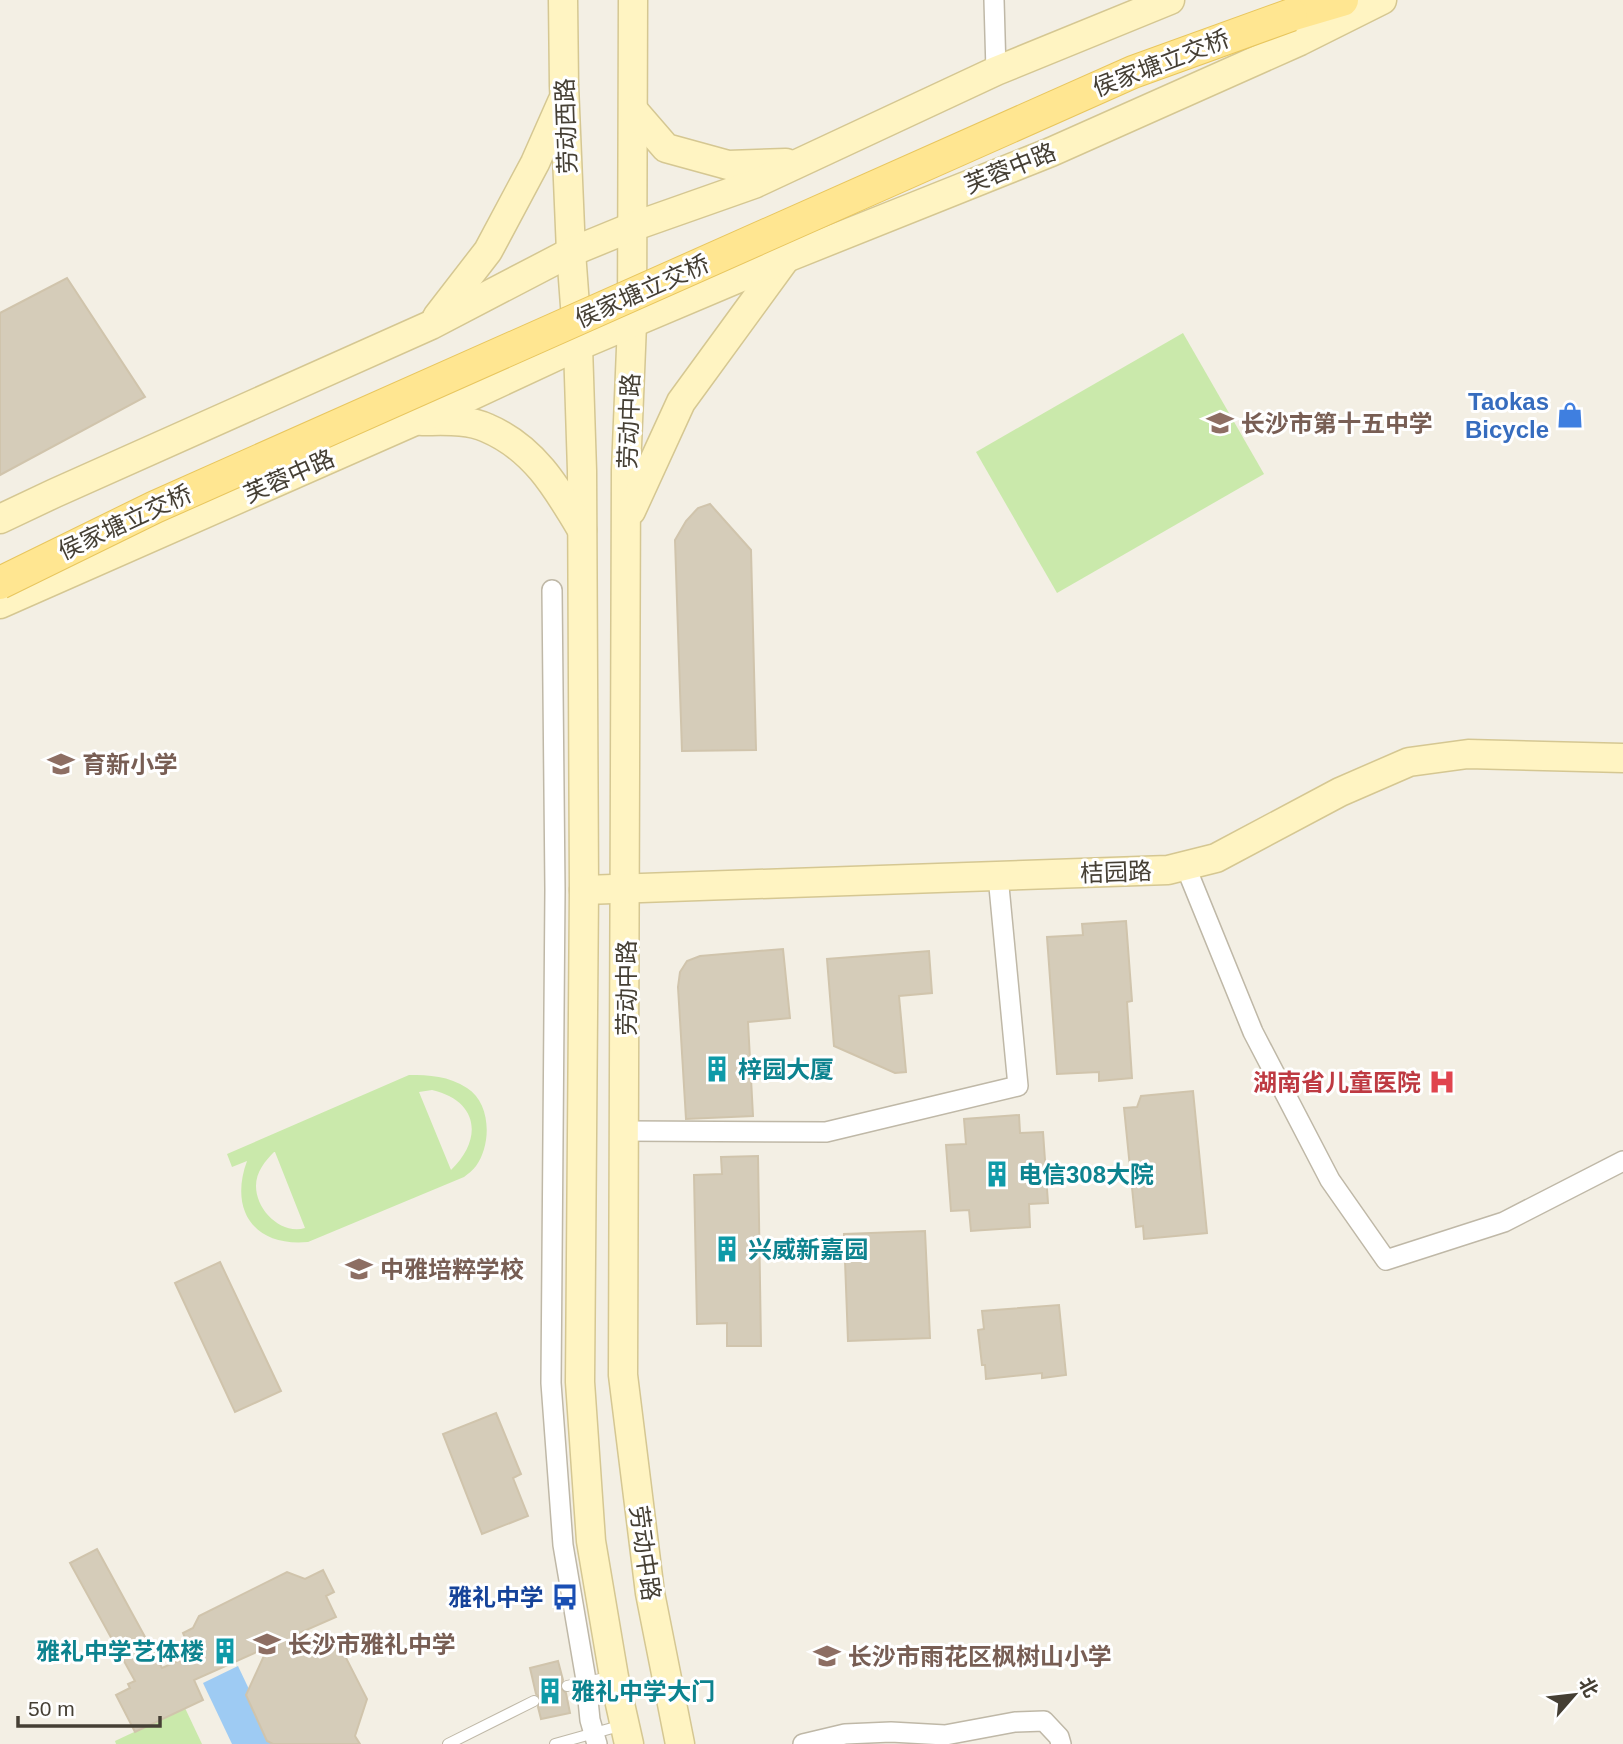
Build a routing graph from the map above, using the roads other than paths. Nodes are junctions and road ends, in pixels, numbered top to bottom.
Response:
1 (563, 0) edge
2 (633, 0) edge
3 (994, 0) edge
4 (1170, 0) edge
5 (1342, 0) edge
6 (1382, 0) edge
7 (1281, 8) edge
8 (996, 71) junction
9 (565, 97) junction
10 (634, 111) junction
11 (796, 162) junction
12 (632, 227) junction
13 (571, 252) junction
14 (786, 258) junction
15 (632, 324) junction
16 (431, 325) junction
17 (578, 346) junction
18 (416, 421) junction
19 (0, 519) edge
20 (626, 521) junction
21 (582, 530) junction
22 (0, 560) edge
23 (0, 583) edge
24 (552, 590) dead end
25 (0, 604) edge
26 (1623, 758) edge
27 (1185, 865) junction
28 (998, 876) junction
29 (626, 889) junction
30 (584, 890) junction
31 (625, 1131) junction
32 (1623, 1161) edge
33 (614, 1677) junction
34 (577, 1684) junction
35 (534, 1700) dead end
36 (626, 1734) edge
37 (595, 1738) edge
38 (448, 1744) edge
39 (555, 1744) edge
40 (680, 1744) edge
41 (803, 1744) edge
42 (1061, 1744) edge

1 - 9 main road, 劳动西路
2 - 10 main road
3 - 8 street
4 - 8 main road
5 - 7 main road
6 - 14 main road, 芙蓉中路
7 - 22 main road, 侯家塘立交桥
7 - 23 main road, 侯家塘立交桥, bridge
8 - 11 main road
9 - 13 main road, 劳动西路
9 - 16 main road
10 - 11 main road
10 - 12 main road
11 - 12 main road
12 - 13 main road
12 - 15 main road, 劳动中路
13 - 16 main road
13 - 17 main road, 劳动中路
14 - 15 main road, 芙蓉中路
14 - 20 main road
15 - 17 main road, 芙蓉中路
15 - 20 main road, 劳动中路
16 - 19 main road
17 - 18 main road, 芙蓉中路
17 - 21 main road, 劳动中路
18 - 21 main road
18 - 25 main road, 芙蓉中路
20 - 29 main road, 劳动中路
21 - 30 main road, 劳动中路
24 - 34 street
26 - 27 main road, 桔园路
27 - 28 main road, 桔园路
27 - 32 street
28 - 29 main road, 桔园路
28 - 31 street
29 - 30 main road, 桔园路
29 - 31 main road, 劳动中路
30 - 33 main road, 劳动中路
31 - 40 main road, 劳动中路
33 - 34 lane
33 - 36 main road, 劳动中路
34 - 37 street
35 - 38 lane
36 - 37 lane
37 - 39 lane
41 - 42 street

